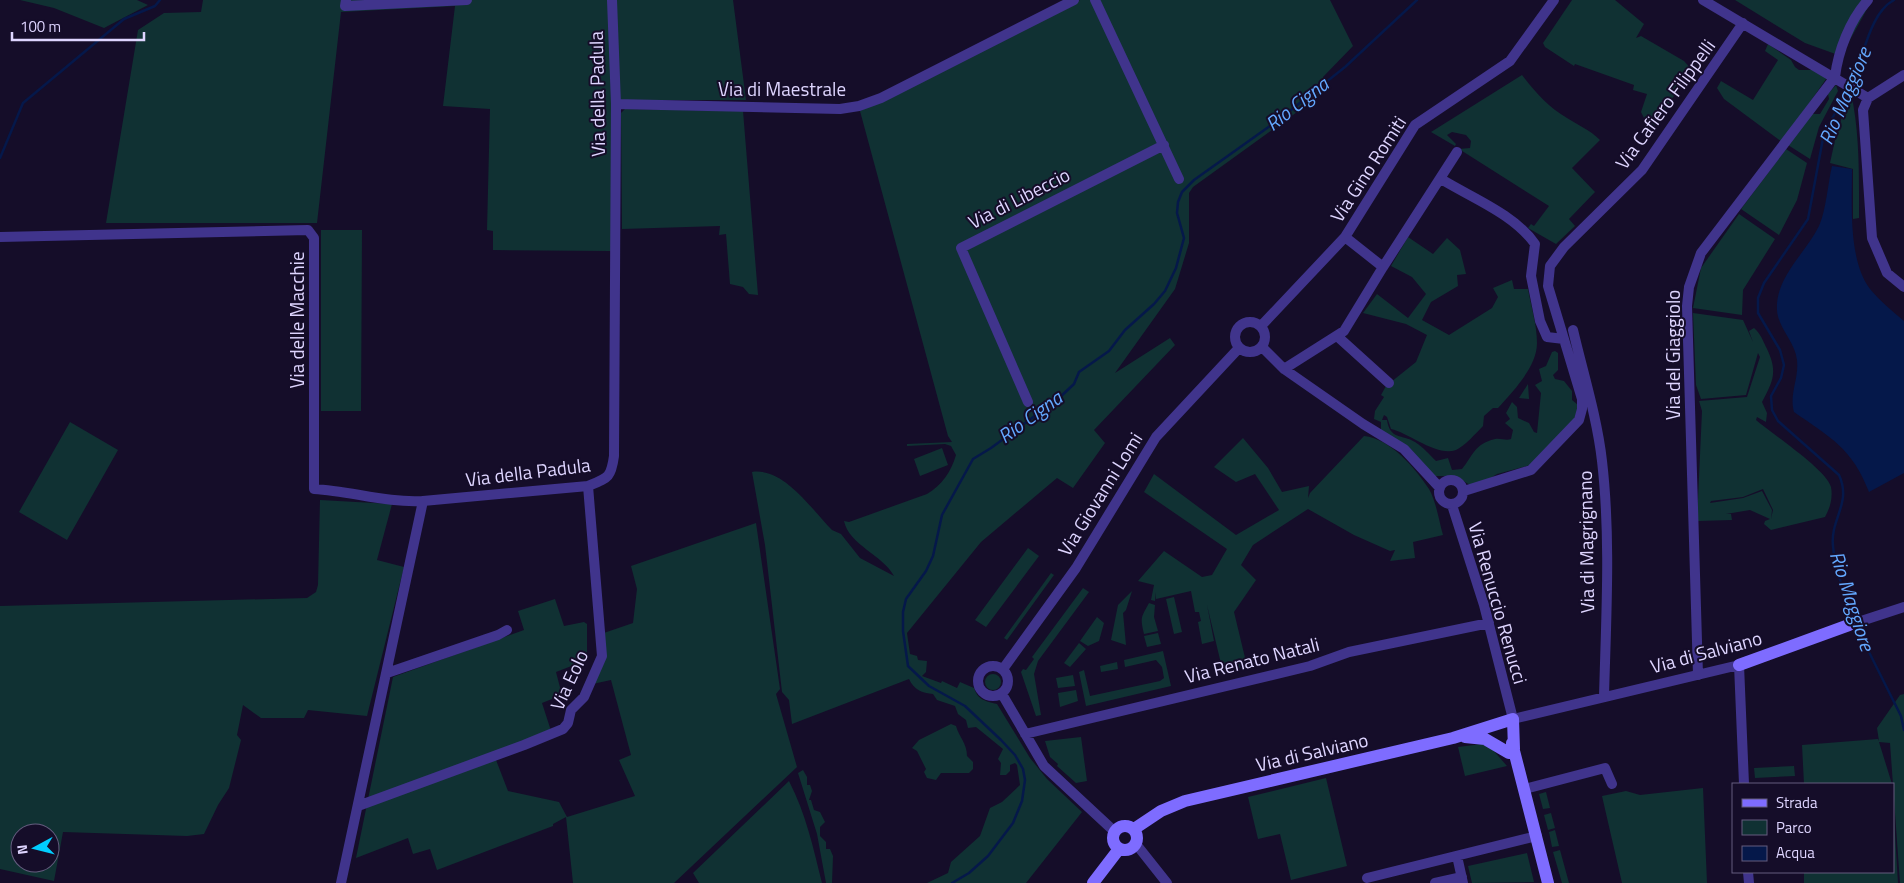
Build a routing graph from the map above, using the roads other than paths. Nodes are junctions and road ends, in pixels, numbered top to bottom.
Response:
1 (346, 0) edge
2 (467, 0) edge
3 (612, 0) edge
4 (1074, 0) edge
5 (1095, 0) edge
6 (1554, 0) edge
7 (1703, 0) edge
8 (1868, 0) edge
9 (1743, 23) junction
10 (1904, 75) edge
11 (1838, 79) junction
12 (1868, 98) junction
13 (616, 104) junction
14 (1164, 145) junction
15 (1457, 152) dead end
16 (1442, 178) junction
17 (1179, 179) dead end
18 (0, 237) edge
19 (1345, 237) junction
20 (1383, 267) junction
21 (1904, 287) edge
22 (1261, 326) junction
23 (1573, 330) dead end
24 (1337, 336) junction
25 (1564, 339) junction
26 (1262, 347) junction
27 (1239, 348) junction
28 (1284, 369) junction
29 (1388, 383) dead end
30 (1028, 402) dead end
31 (588, 486) junction
32 (1440, 488) junction
33 (1464, 491) junction
34 (423, 501) junction
35 (1452, 505) junction
36 (1904, 607) edge
37 (1489, 622) junction
38 (1849, 625) joint
39 (507, 630) dead end
40 (1739, 665) junction
41 (1003, 669) junction
42 (386, 672) junction
43 (1698, 675) junction
44 (1002, 694) junction
45 (1604, 697) junction
46 (1509, 717) junction
47 (1025, 734) junction
48 (1453, 738) junction
49 (1512, 751) junction
50 (1744, 783) edge
51 (1612, 784) dead end
52 (1525, 789) junction
53 (358, 806) junction
54 (1134, 829) junction
55 (1115, 832) junction
56 (1537, 836) junction
57 (1136, 844) junction
58 (1119, 849) junction
59 (1457, 856) junction
60 (1367, 878) dead end
61 (1462, 880) edge
62 (341, 883) edge
63 (1093, 883) edge
64 (1167, 883) edge
65 (1436, 883) edge
66 (1548, 883) edge

1 - 2 street
3 - 13 street, Via della Padula
4 - 13 street, Via di Maestrale
5 - 14 street
6 - 19 street, Via Gino Romiti
7 - 9 street
8 - 11 street, Via del Giaggiolo
9 - 11 street
9 - 25 street, Via Cafiero Filippelli
10 - 12 street
11 - 12 street
11 - 43 street, Via del Giaggiolo
12 - 21 street
13 - 31 street, Via della Padula
14 - 17 street
14 - 30 street, Via di Libeccio
15 - 16 street
16 - 20 street
16 - 25 street
18 - 34 street, Via delle Macchie
19 - 20 street
19 - 22 street, Via Gino Romiti
20 - 24 street
22 - 26 street
22 - 27 street
23 - 45 street, Via di Magrignano
24 - 28 street
24 - 29 street
25 - 33 street, Via Cafiero Filippelli
26 - 27 street
26 - 28 street
27 - 41 street, Via Giovanni Lomi
28 - 32 street
31 - 34 street, Via della Padula
31 - 53 street, Via Eolo
32 - 33 street
32 - 35 street
33 - 35 street
34 - 42 street
35 - 37 street, Via Renuccio Renucci
36 - 38 street, Via di Salviano
37 - 46 street, Via Renuccio Renucci
37 - 47 street, Via Renato Natali
38 - 40 street, Via di Salviano
39 - 42 street
40 - 43 street, Via di Salviano
40 - 50 street
41 - 44 street
41 - 44 street
42 - 53 street
43 - 45 street, Via di Salviano
44 - 47 street
45 - 46 street, Via di Salviano
46 - 48 street, Via di Salviano
46 - 49 street
47 - 55 street
48 - 49 street
48 - 54 street, Via di Salviano
49 - 52 street
51 - 52 street
52 - 56 street
53 - 62 street
54 - 55 street
54 - 57 street
55 - 58 street
56 - 59 street
56 - 66 street
57 - 58 street
57 - 64 street
58 - 63 street
59 - 60 street
59 - 61 street
61 - 65 street

